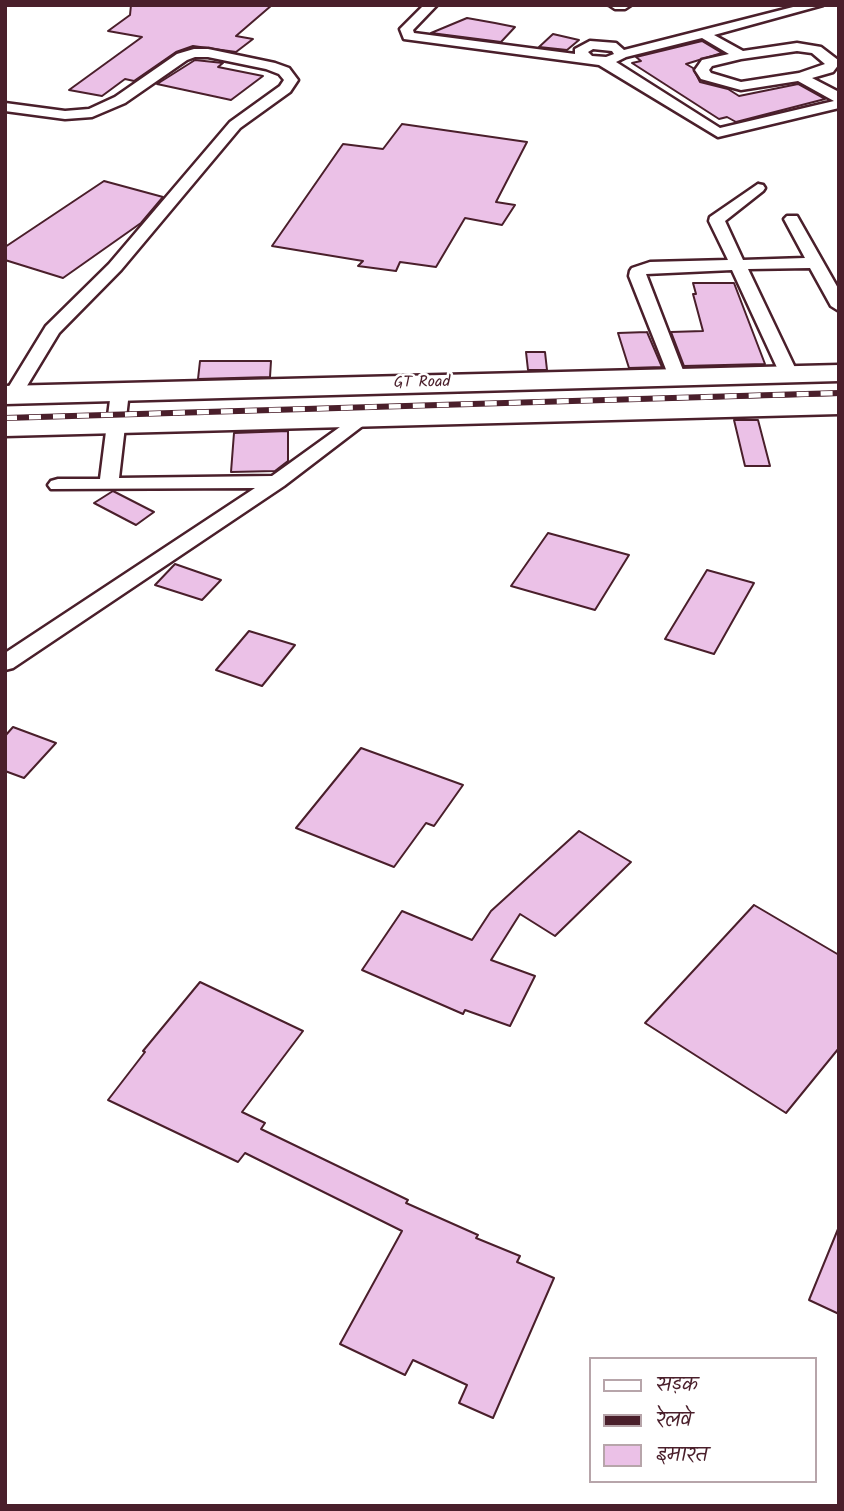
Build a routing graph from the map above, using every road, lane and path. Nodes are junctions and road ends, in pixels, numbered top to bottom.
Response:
1 (431, 5) edge
2 (615, 5) edge
3 (625, 5) edge
4 (788, 5) edge
5 (817, 5) edge
6 (704, 34) junction
7 (616, 50) junction
8 (741, 55) junction
9 (595, 60) junction
10 (800, 77) junction
11 (839, 98) edge
12 (839, 103) edge
13 (5, 107) edge
14 (758, 188) dead end
15 (792, 219) dead end
16 (816, 263) junction
17 (736, 265) junction
18 (839, 306) edge
19 (839, 373) edge
20 (789, 374) junction
21 (677, 378) junction
22 (121, 392) junction
23 (9, 395) edge
24 (839, 405) edge
25 (365, 418) junction
26 (118, 424) junction
27 (5, 427) edge
28 (278, 482) junction
29 (109, 484) junction
30 (58, 485) dead end
31 (5, 663) edge

1 - 9 street
2 - 3 street
4 - 7 street
5 - 6 street
6 - 7 street
6 - 8 street
7 - 9 street
7 - 9 street
8 - 10 street
8 - 10 street
9 - 12 street
10 - 11 street
13 - 23 street
14 - 17 street
15 - 16 street
16 - 17 street
16 - 18 street
17 - 20 street
17 - 21 street
19 - 20 highway, GT Road
20 - 21 highway, GT Road
21 - 22 highway, GT Road
22 - 23 highway, GT Road
22 - 26 street
24 - 25 highway, GT Road
25 - 26 highway, GT Road
25 - 28 street
26 - 27 highway, GT Road
26 - 29 street
28 - 29 street
28 - 31 street
29 - 30 street

